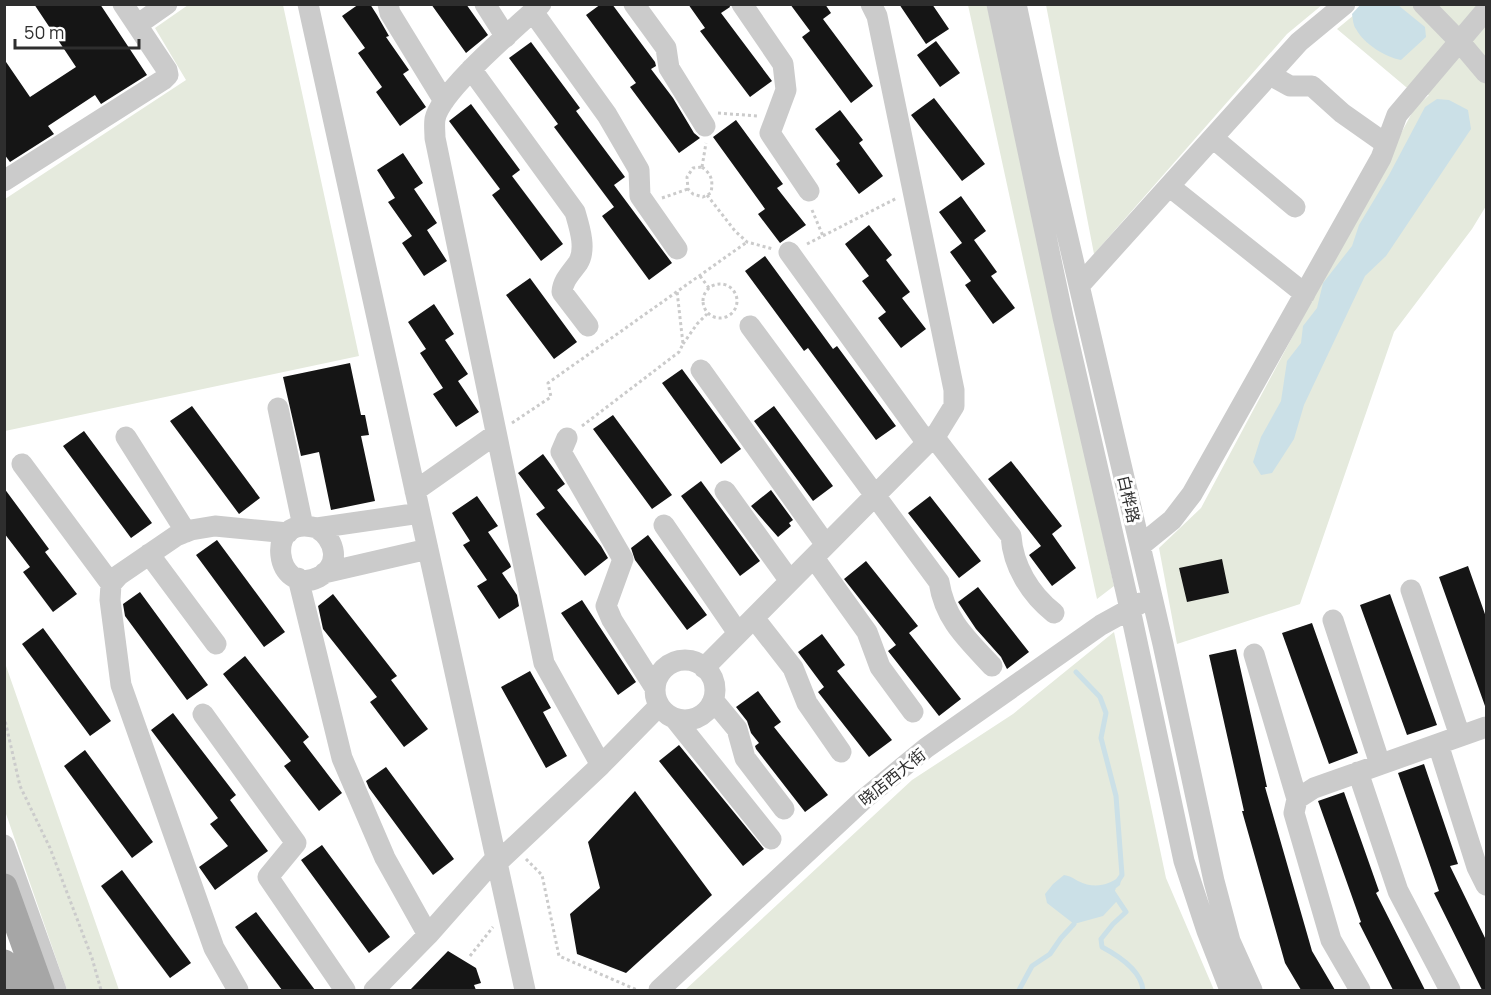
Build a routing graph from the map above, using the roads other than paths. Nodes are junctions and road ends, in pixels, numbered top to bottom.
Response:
1 (123, 4) edge
2 (168, 4) edge
3 (308, 4) edge
4 (388, 4) edge
5 (485, 4) edge
6 (634, 4) edge
7 (742, 4) edge
8 (871, 4) edge
9 (998, 4) edge
10 (1016, 4) edge
11 (1345, 4) edge
12 (1423, 4) edge
13 (537, 8) edge
14 (1486, 10) edge
15 (137, 26) junction
16 (506, 37) junction
17 (1459, 41) junction
18 (471, 69) junction
19 (1486, 73) edge
20 (1270, 75) junction
21 (444, 101) junction
22 (705, 126) road end
23 (1213, 138) junction
24 (1386, 144) junction
25 (4, 181) edge
26 (1169, 186) junction
27 (809, 191) road end
28 (1295, 207) dead end
29 (678, 249) dead end
30 (789, 252) road end
31 (1079, 286) junction
32 (1305, 294) junction
33 (588, 326) dead end
34 (750, 326) dead end
35 (702, 370) dead end
36 (278, 408) dead end
37 (496, 434) junction
38 (126, 437) dead end
39 (567, 438) road end
40 (931, 440) junction
41 (22, 464) dead end
42 (415, 491) junction
43 (725, 491) dead end
44 (875, 496) junction
45 (420, 513) junction
46 (664, 525) dead end
47 (303, 529) junction
48 (186, 532) junction
49 (1140, 546) junction
50 (428, 549) junction
51 (820, 552) junction
52 (149, 554) junction
53 (324, 573) junction
54 (298, 578) junction
55 (790, 582) junction
56 (111, 584) junction
57 (1411, 590) dead end
58 (1152, 597) junction
59 (1130, 609) junction
60 (1054, 613) dead end
61 (754, 618) junction
62 (1333, 620) dead end
63 (738, 633) junction
64 (216, 644) dead end
65 (1254, 654) dead end
66 (992, 666) dead end
67 (704, 668) junction
68 (713, 700) junction
69 (663, 704) junction
70 (913, 712) dead end
71 (203, 714) dead end
72 (1486, 727) edge
73 (1460, 736) junction
74 (1437, 744) junction
75 (841, 753) dead end
76 (1380, 764) junction
77 (601, 765) junction
78 (1358, 772) junction
79 (1297, 798) junction
80 (784, 809) dead end
81 (771, 840) dead end
82 (4, 845) edge
83 (497, 861) junction
84 (1486, 885) edge
85 (4, 887) edge
86 (428, 935) junction
87 (4, 963) edge
88 (14, 990) edge
89 (41, 990) edge
90 (56, 990) edge
91 (238, 990) edge
92 (345, 990) edge
93 (374, 990) edge
94 (525, 990) edge
95 (659, 990) edge
96 (1230, 990) edge
97 (1252, 990) edge
98 (1360, 990) edge
99 (1450, 990) edge

1 - 15 street
2 - 15 street
3 - 42 street
4 - 21 street
5 - 16 street
6 - 22 street
7 - 27 street
8 - 40 street
9 - 59 street, 白桦路
10 - 31 street, 白桦路
11 - 20 street
12 - 17 street
13 - 16 street
13 - 29 street
14 - 17 street
15 - 25 street
16 - 18 street
17 - 19 street
17 - 24 street
18 - 21 street
18 - 33 street
20 - 23 street
20 - 24 street
21 - 37 street
23 - 26 street
23 - 28 street
24 - 32 street
26 - 31 street
26 - 32 street
30 - 40 street
31 - 49 street, 白桦路
32 - 49 street
34 - 44 street
35 - 51 street
36 - 47 street
37 - 42 street
37 - 77 street
38 - 48 street
39 - 69 street
40 - 44 street
40 - 60 street
41 - 56 street
42 - 45 street
43 - 55 street
44 - 51 street
44 - 66 street
45 - 47 street
45 - 50 street
46 - 63 street
47 - 48 street
47 - 53 street
47 - 54 street
48 - 52 street
49 - 58 street, 白桦路
50 - 53 street
50 - 83 street
51 - 55 street
51 - 70 street
52 - 56 street
52 - 64 street
53 - 54 street
54 - 86 street
55 - 61 street
56 - 91 street
57 - 73 street
58 - 59 street, 晓店西大街
58 - 97 street, 白桦路
59 - 95 street, 晓店西大街
59 - 96 street, 白桦路
61 - 63 street
61 - 75 street
62 - 76 street
63 - 67 street
65 - 79 street
67 - 68 street
67 - 69 street
68 - 69 street
68 - 80 street
69 - 77 street
69 - 81 street
71 - 92 street
72 - 73 street
73 - 74 street
74 - 76 street
74 - 84 street
76 - 78 street
77 - 83 street
78 - 79 street
78 - 99 street
79 - 98 street
82 - 90 street
83 - 86 street
83 - 94 street
85 - 89 main road
86 - 93 street
87 - 88 main road

